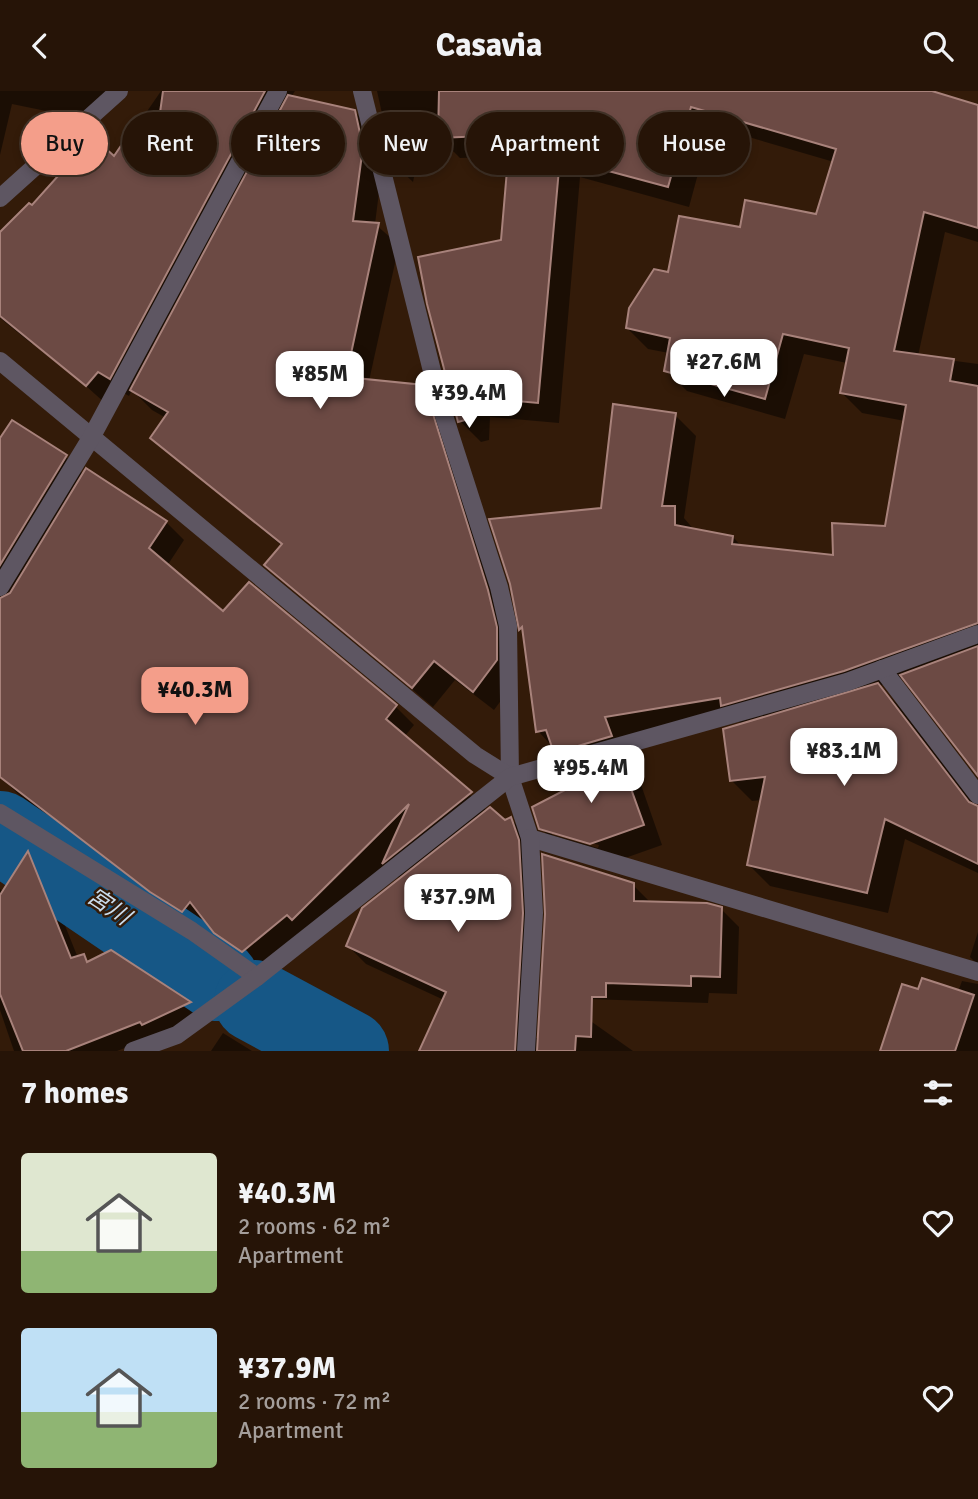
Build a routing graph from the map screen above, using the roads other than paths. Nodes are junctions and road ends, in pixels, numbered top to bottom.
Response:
1 (119, 91) edge
2 (278, 91) edge
3 (362, 91) edge
4 (0, 198) edge
5 (0, 361) edge
6 (91, 438) junction
7 (0, 587) edge
8 (978, 634) edge
9 (882, 669) junction
10 (510, 777) junction
11 (978, 795) edge
12 (0, 813) edge
13 (530, 838) junction
14 (978, 972) edge
15 (257, 977) junction
16 (133, 1051) edge
17 (526, 1051) edge

1 - 4 street
2 - 6 street
3 - 10 street
5 - 6 street
6 - 7 street
6 - 10 street
8 - 9 street
9 - 10 street
9 - 11 street
10 - 13 street
10 - 15 street
12 - 15 street
13 - 14 street
13 - 17 street
15 - 16 street

